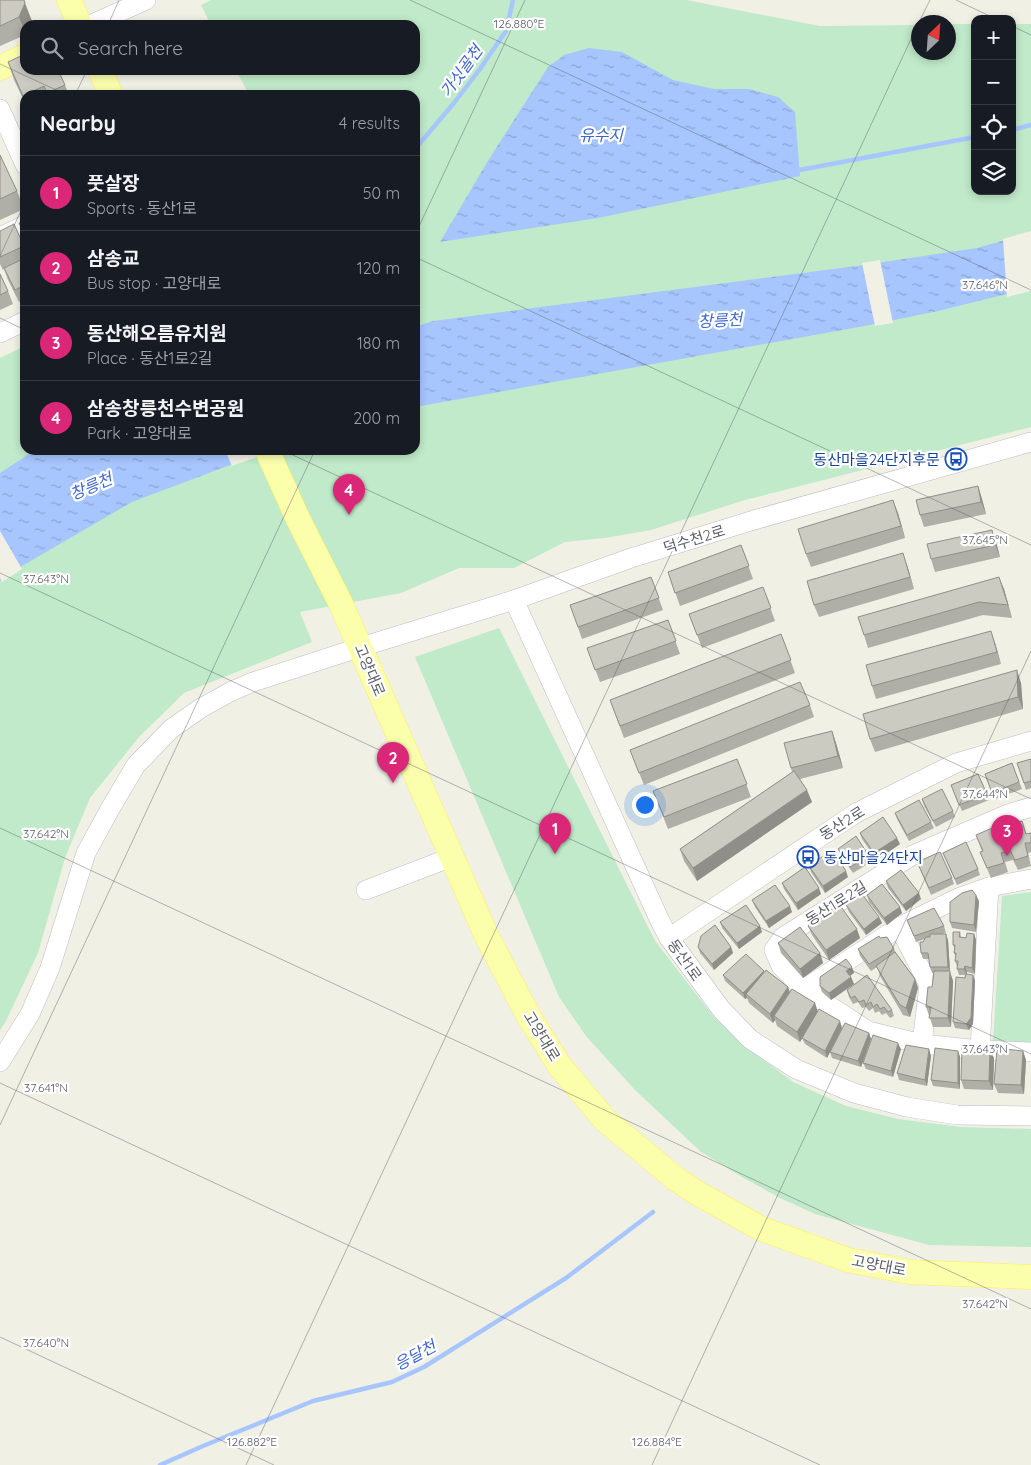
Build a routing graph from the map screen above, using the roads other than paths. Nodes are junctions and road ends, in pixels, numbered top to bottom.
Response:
1 (69, 0) edge
2 (146, 0) edge
3 (78, 20) edge
4 (101, 20) edge
5 (20, 58) edge
6 (0, 68) edge
7 (102, 75) edge
8 (109, 90) edge
9 (0, 109) edge
10 (4, 130) edge
11 (20, 157) edge
12 (20, 227) edge
13 (0, 237) edge
14 (20, 323) edge
15 (0, 333) edge
16 (1031, 442) edge
17 (268, 455) edge
18 (514, 600) junction
19 (361, 647) junction
20 (1031, 741) edge
21 (1031, 807) edge
22 (452, 857) junction
23 (1031, 879) edge
24 (989, 887) junction
25 (366, 890) dead end
26 (899, 927) junction
27 (669, 938) junction
28 (804, 989) junction
29 (922, 1044) junction
30 (980, 1050) junction
31 (1031, 1052) edge
32 (0, 1062) edge
33 (1031, 1116) edge
34 (1031, 1277) edge

1 - 3 main road
2 - 4 street
5 - 6 main road
7 - 8 main road
9 - 10 street
10 - 11 street
12 - 13 street
14 - 15 street
16 - 18 street, 덕수천2로
17 - 19 main road, 고양대로
18 - 19 street, 덕수천2로
18 - 27 street, 동산1로
19 - 22 main road, 고양대로
19 - 32 street, 덕수천2로
20 - 27 street, 동산2로
21 - 28 street, 동산1로2길
22 - 25 street
22 - 34 main road, 고양대로
23 - 24 street
24 - 26 street
24 - 30 street
26 - 28 street
26 - 29 street
27 - 33 street, 동산1로
28 - 29 street, 동산1로2길
29 - 30 street, 동산1로2길
30 - 31 street, 동산1로2길

